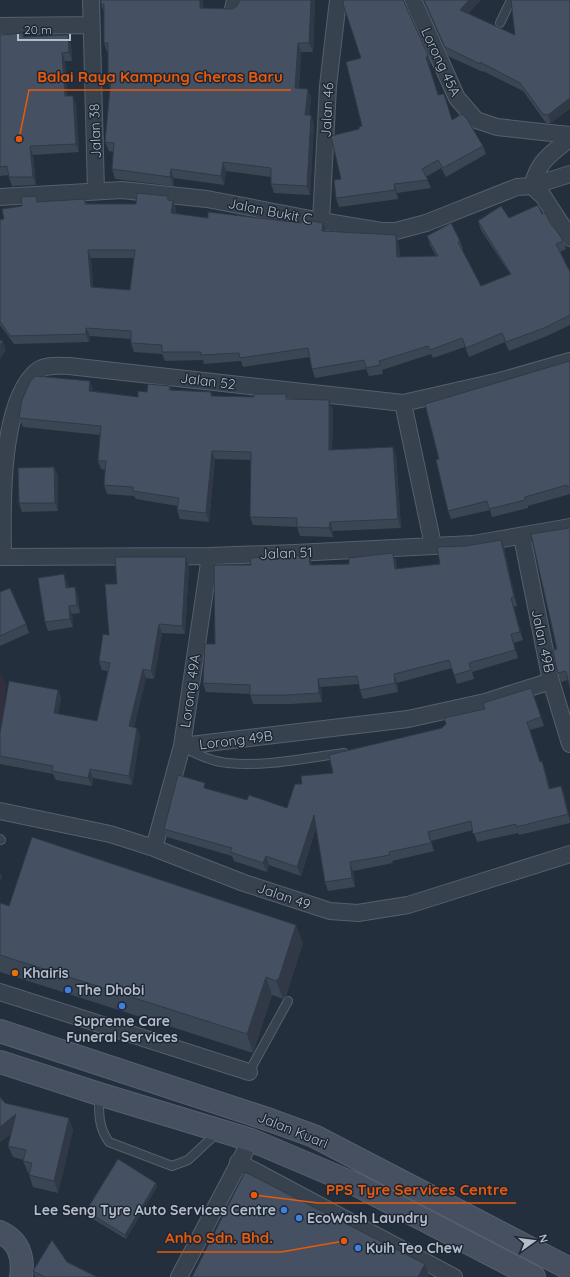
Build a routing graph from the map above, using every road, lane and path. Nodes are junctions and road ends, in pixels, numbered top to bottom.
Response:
1 (91, 0) edge
2 (338, 0) edge
3 (413, 0) edge
4 (511, 0) edge
5 (500, 23) dead end
6 (92, 25) junction
7 (0, 26) edge
8 (570, 135) edge
9 (570, 138) edge
10 (570, 174) edge
11 (532, 186) junction
12 (96, 191) junction
13 (0, 198) edge
14 (321, 221) junction
15 (570, 238) edge
16 (570, 361) edge
17 (403, 403) junction
18 (570, 527) edge
19 (522, 537) junction
20 (433, 545) junction
21 (2, 556) edge
22 (210, 556) junction
23 (551, 681) junction
24 (570, 744) edge
25 (182, 746) junction
26 (353, 752) edge
27 (0, 811) edge
28 (154, 848) junction
29 (570, 854) edge
30 (0, 992) edge
31 (288, 1001) dead end
32 (0, 1031) edge
33 (0, 1062) edge
34 (249, 1072) joint
35 (100, 1094) junction
36 (220, 1131) junction
37 (251, 1140) junction
38 (238, 1162) junction
39 (0, 1232) edge
40 (570, 1269) edge
41 (21, 1277) edge
42 (178, 1277) edge
43 (454, 1277) edge
44 (534, 1277) edge

1 - 6 street, Jalan 38
2 - 14 street, Jalan 46
3 - 8 street, Lorong 45A
4 - 5 lane
6 - 7 street
6 - 12 street, Jalan 38
9 - 11 street
10 - 11 street, Jalan Bukit C
11 - 14 street, Jalan Bukit C
11 - 15 street
12 - 13 street, Jalan Bukit C
12 - 14 street, Jalan Bukit C
16 - 17 street, Jalan 52
17 - 20 street
17 - 21 street, Jalan 52
18 - 19 street, Jalan 51
19 - 20 street, Jalan 51
19 - 23 street, Jalan 49B
20 - 22 street, Jalan 51
21 - 22 street, Jalan 51
22 - 25 street, Lorong 49A
23 - 24 street, Jalan 49B
23 - 25 street, Lorong 49B
25 - 26 lane, Lorong 49B
25 - 28 street, Lorong 49A
27 - 28 street, Jalan 49
28 - 29 street, Jalan 49
30 - 34 street
31 - 34 lane
32 - 40 street, Jalan Kuari
33 - 35 street, Jalan Kuari
35 - 36 street, Jalan Kuari
35 - 36 lane
36 - 37 street, Jalan Kuari
37 - 38 street
37 - 44 street, Jalan Kuari
38 - 42 street
38 - 43 street
39 - 41 street

